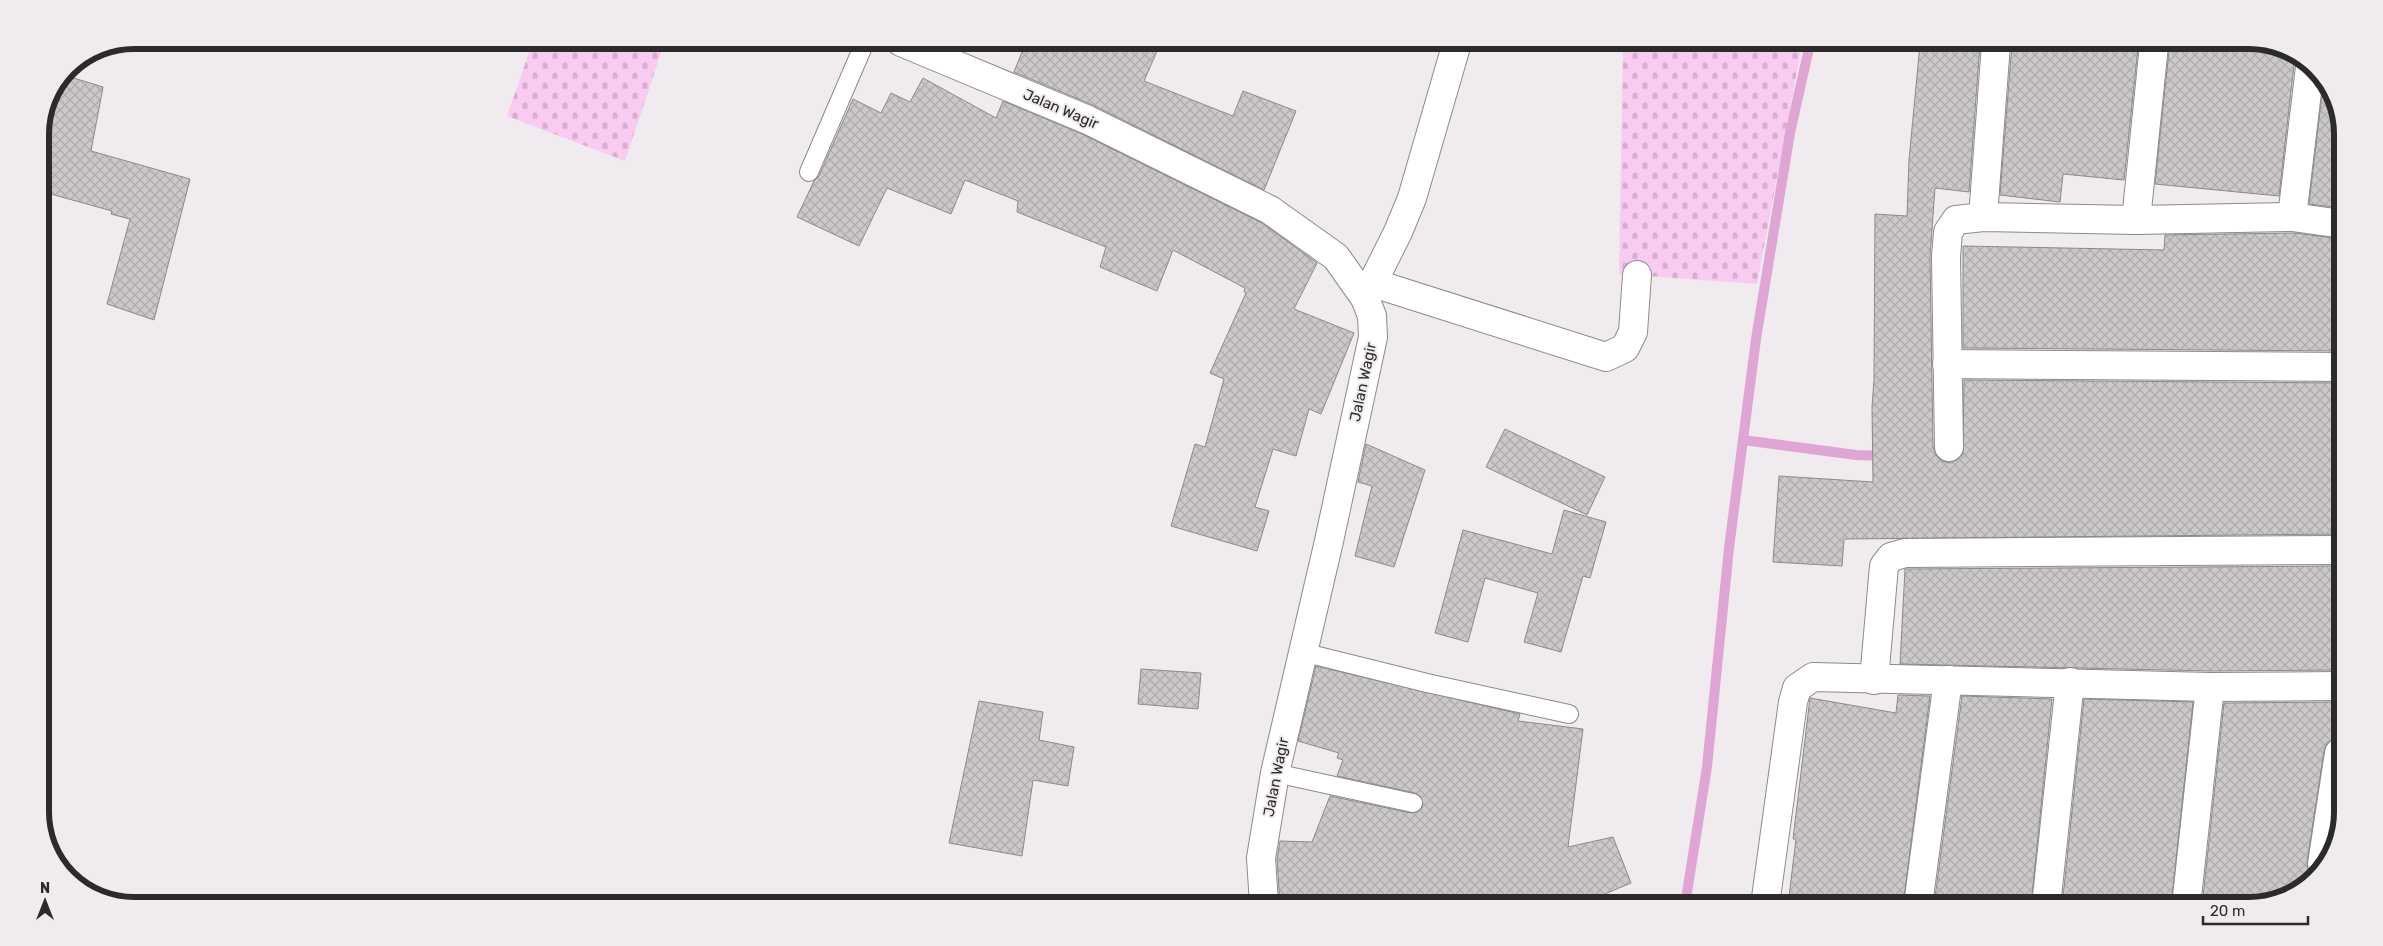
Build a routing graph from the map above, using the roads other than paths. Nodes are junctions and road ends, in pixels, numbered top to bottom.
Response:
1 (862, 49) edge
2 (919, 49) edge
3 (1455, 49) edge
4 (1996, 49) edge
5 (2154, 49) edge
6 (2309, 74) edge
7 (809, 172) dead end
8 (1984, 217) junction
9 (2292, 217) junction
10 (2136, 220) junction
11 (2334, 223) edge
12 (1637, 275) dead end
13 (1369, 291) junction
14 (1947, 364) junction
15 (2334, 367) edge
16 (1949, 446) dead end
17 (2334, 550) edge
18 (1302, 652) junction
19 (1874, 680) junction
20 (1948, 680) junction
21 (2070, 682) junction
22 (2334, 686) edge
23 (2210, 687) junction
24 (1569, 714) dead end
25 (1275, 773) junction
26 (2334, 781) edge
27 (1413, 803) dead end
28 (2324, 853) edge
29 (1264, 897) edge
30 (1766, 897) edge
31 (1919, 897) edge
32 (2047, 897) edge
33 (2187, 897) edge

1 - 7 lane
2 - 13 street, Jalan Wagir
3 - 13 street
4 - 8 street
5 - 10 street
6 - 9 street
8 - 10 street
8 - 14 street
9 - 10 street
9 - 11 street
12 - 13 street
13 - 18 street, Jalan Wagir
14 - 15 street
14 - 16 street
17 - 19 street
18 - 24 lane
18 - 25 street, Jalan Wagir
19 - 20 street
19 - 30 street
20 - 21 street
20 - 31 street
21 - 23 street
21 - 32 street
22 - 23 street
23 - 33 street
25 - 27 lane
25 - 29 street, Jalan Wagir
26 - 28 street

